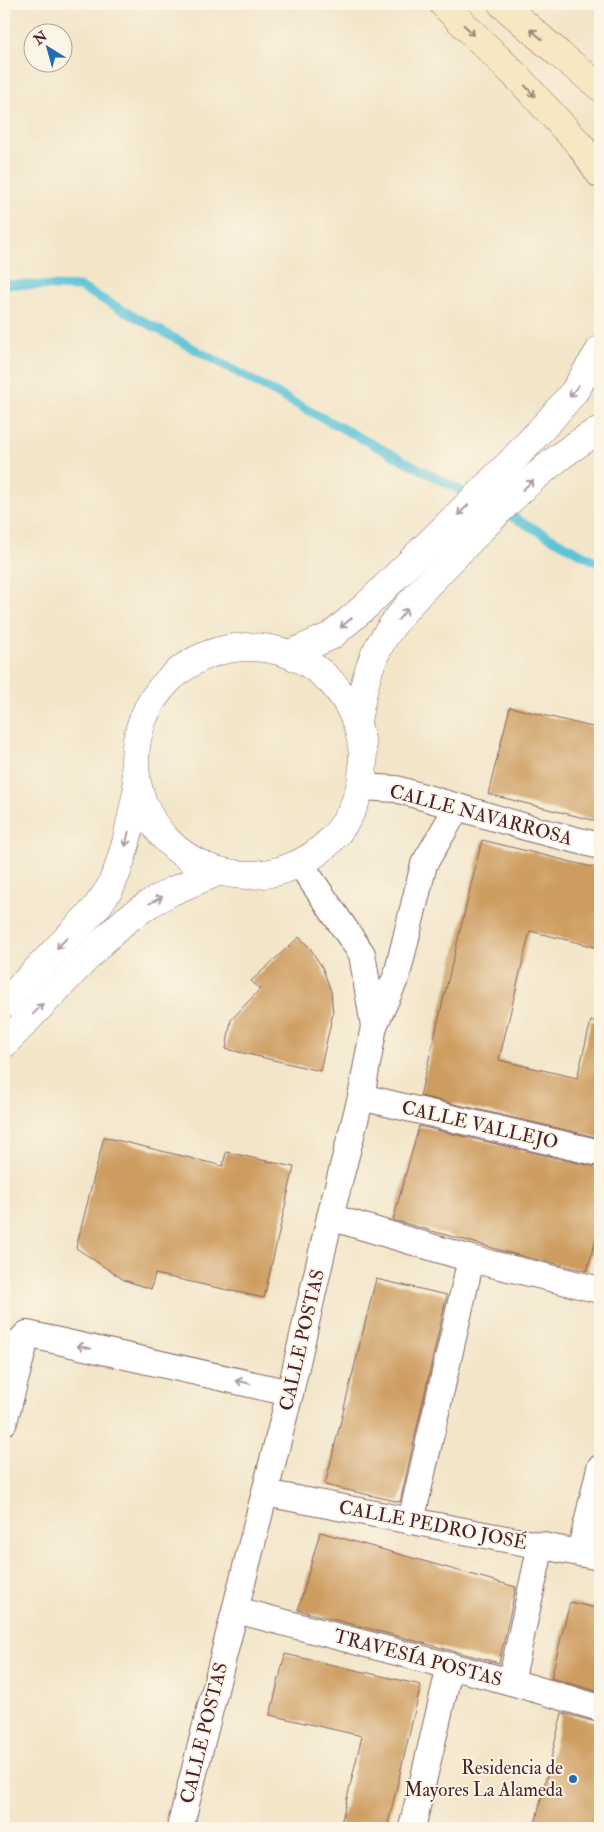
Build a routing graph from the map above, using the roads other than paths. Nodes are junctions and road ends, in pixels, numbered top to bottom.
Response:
1 (443, 4) edge
2 (502, 4) edge
3 (600, 87) edge
4 (600, 174) edge
5 (600, 350) edge
6 (600, 430) edge
7 (294, 652) junction
8 (357, 721) junction
9 (362, 787) junction
10 (137, 792) junction
11 (457, 808) junction
12 (600, 846) edge
13 (301, 864) junction
14 (215, 873) junction
15 (4, 1004) edge
16 (374, 1026) junction
17 (4, 1044) edge
18 (361, 1097) junction
19 (600, 1153) edge
20 (330, 1217) junction
21 (471, 1259) junction
22 (600, 1290) edge
23 (27, 1334) junction
24 (4, 1358) edge
25 (290, 1393) junction
26 (4, 1422) edge
27 (600, 1468) edge
28 (265, 1493) junction
29 (411, 1521) junction
30 (541, 1545) junction
31 (590, 1555) edge
32 (236, 1610) junction
33 (450, 1666) junction
34 (511, 1682) junction
35 (600, 1708) edge
36 (180, 1828) edge
37 (412, 1828) edge

1 -> 4 main road
3 -> 2 main road
5 -> 7 street
8 -> 6 street
7 - 8 street
7 - 10 street
8 - 9 street
9 - 11 street, CALLE NAVARROSA
9 - 13 street
10 - 14 street
10 -> 15 street
11 - 12 street, CALLE NAVARROSA
11 - 16 street
13 - 14 street
13 - 16 street, CALLE POSTAS
17 -> 14 street
16 - 18 street, CALLE POSTAS
18 - 19 street, CALLE VALLEJO
18 - 20 street, CALLE POSTAS
20 - 21 street
20 - 25 street, CALLE POSTAS
21 - 22 street
21 - 29 street
23 - 24 street
25 -> 23 street
23 - 26 street
25 - 28 street, CALLE POSTAS
27 - 31 street
28 - 29 street, CALLE PEDRO JOSÉ
28 - 32 street, CALLE POSTAS
29 - 30 street, CALLE PEDRO JOSÉ
30 - 31 street, CALLE PEDRO JOSÉ
30 - 34 street
32 - 33 street, TRAVESÍA POSTAS
32 - 36 street, CALLE POSTAS
33 - 34 street, TRAVESÍA POSTAS
33 - 37 street
34 - 35 street, TRAVESÍA POSTAS

